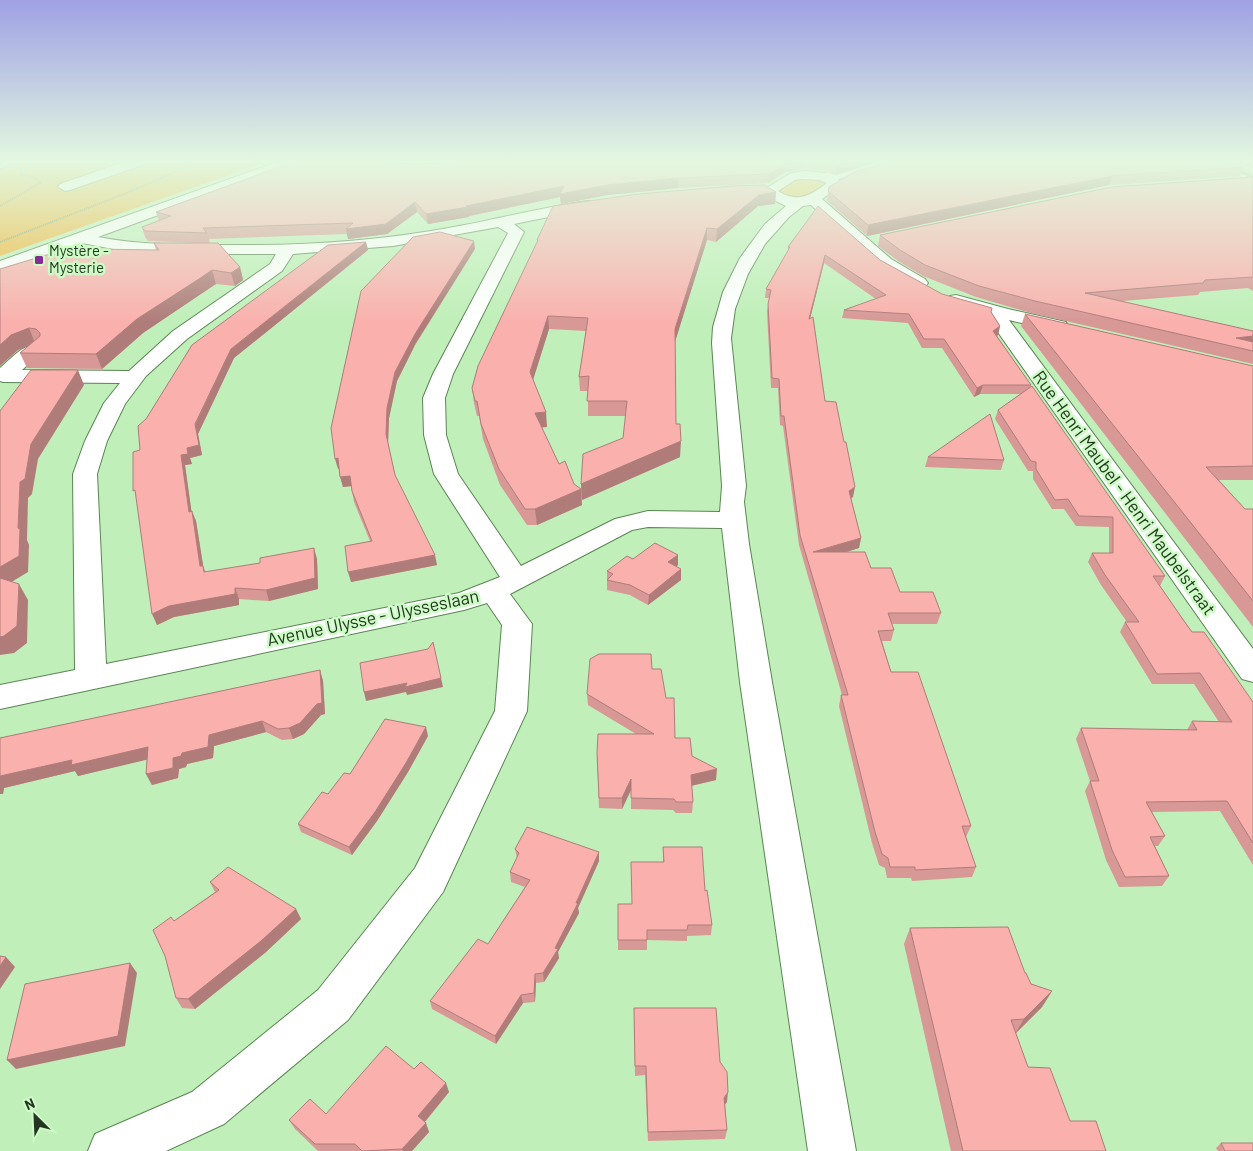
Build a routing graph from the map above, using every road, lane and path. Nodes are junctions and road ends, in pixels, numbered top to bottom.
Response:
1 (70, 215) edge
2 (146, 215) edge
3 (540, 215) edge
4 (786, 215) edge
5 (830, 215) edge
6 (502, 222) junction
7 (82, 238) junction
8 (881, 239) edge
9 (0, 242) edge
10 (862, 243) junction
11 (287, 250) junction
12 (0, 267) edge
13 (1004, 314) junction
14 (1079, 331) edge
15 (35, 349) edge
16 (132, 380) junction
17 (0, 383) edge
18 (734, 520) junction
19 (505, 586) junction
20 (1253, 671) edge
21 (91, 679) junction
22 (0, 697) edge
23 (112, 1151) edge
24 (832, 1151) edge

1 - 9 path
2 - 7 street
3 - 6 street
4 - 18 street
5 - 10 street
6 - 11 street
6 - 19 street
7 - 11 street
7 - 12 street
8 - 10 street
10 - 13 street
11 - 16 street
13 - 14 street
13 - 20 street, Rue Henri Maubel - Henri Maubelstraat
15 - 16 street
16 - 17 street
16 - 21 street
18 - 19 street, Avenue Ulysse - Ulysseslaan
18 - 24 street
19 - 21 street, Avenue Ulysse - Ulysseslaan
19 - 23 street
21 - 22 street, Avenue Ulysse - Ulysseslaan

